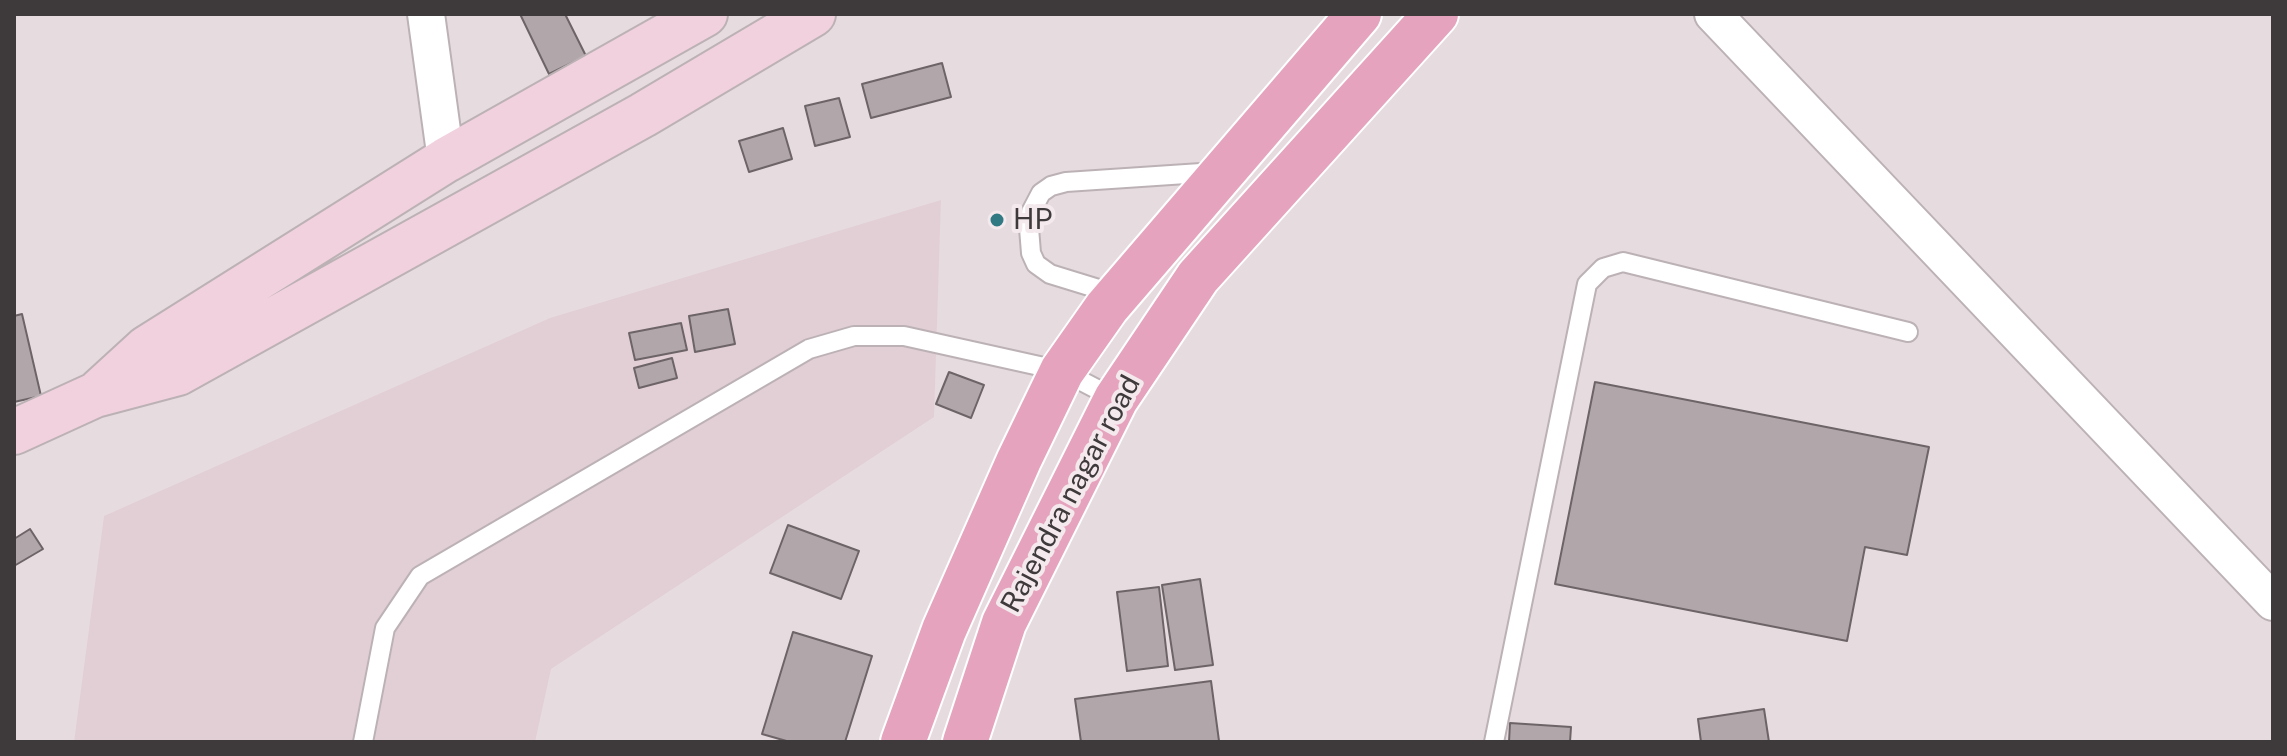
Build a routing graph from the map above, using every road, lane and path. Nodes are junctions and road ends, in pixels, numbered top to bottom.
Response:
1 (426, 14) edge
2 (813, 14) edge
3 (1359, 14) edge
4 (1436, 14) edge
5 (1713, 14) edge
6 (697, 16) edge
7 (446, 160) junction
8 (1225, 171) junction
9 (1118, 295) junction
10 (1908, 332) dead end
11 (1062, 371) junction
12 (95, 395) junction
13 (1116, 399) junction
14 (14, 432) edge
15 (2273, 602) edge
16 (363, 742) edge
17 (903, 742) edge
18 (965, 742) edge
19 (1494, 742) edge

1 - 7 street
2 - 12 street
3 - 8 main road, Rajendra nagar road
4 - 13 main road, Rajendra nagar road
5 - 15 street
6 - 7 street
7 - 12 street
8 - 9 main road, Rajendra nagar road
8 - 9 lane
9 - 11 main road, Rajendra nagar road
10 - 19 lane
11 - 13 lane
11 - 16 lane
11 - 17 main road, Rajendra nagar road
12 - 14 street
13 - 18 main road, Rajendra nagar road

